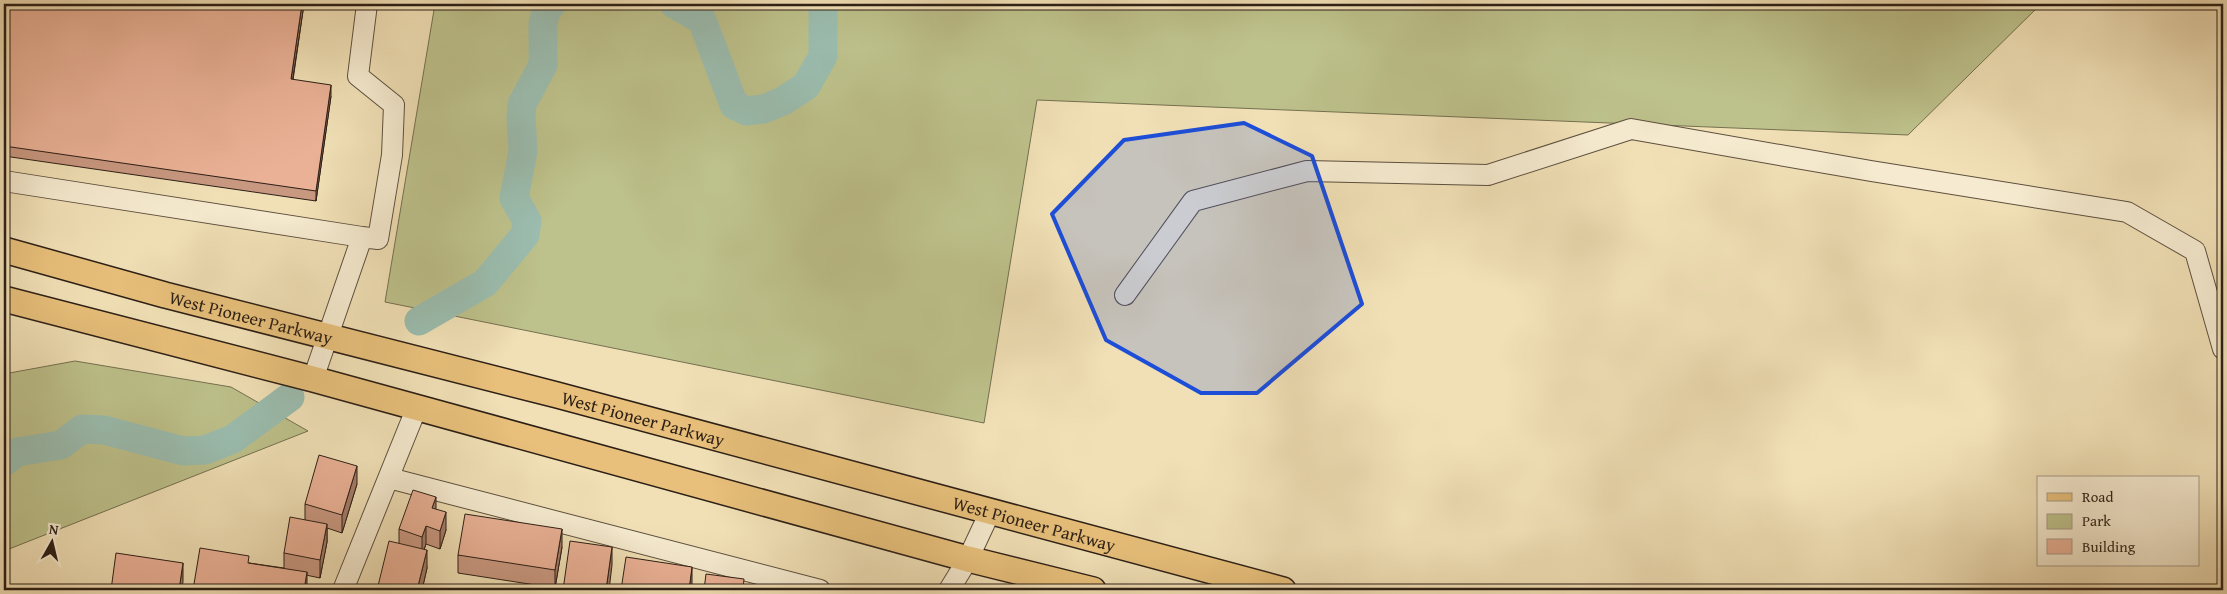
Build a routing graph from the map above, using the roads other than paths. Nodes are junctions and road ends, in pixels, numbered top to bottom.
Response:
1 (367, 4) edge
2 (4, 181) edge
3 (362, 237) junction
4 (4, 250) edge
5 (1125, 295) dead end
6 (4, 299) edge
7 (329, 336) junction
8 (2223, 349) edge
9 (313, 379) junction
10 (417, 407) junction
11 (388, 478) junction
12 (990, 512) junction
13 (968, 559) junction
14 (343, 590) edge
15 (820, 590) edge
16 (949, 590) edge
17 (1093, 590) edge
18 (1283, 590) edge

1 - 3 lane
2 - 3 lane
3 - 7 lane
4 - 7 main road, West Pioneer Parkway
5 - 8 lane
6 - 9 main road
7 - 9 lane
7 - 12 main road, West Pioneer Parkway
9 - 10 main road
10 - 11 lane
10 - 13 main road
11 - 14 lane
11 - 15 lane
12 - 13 lane
12 - 18 main road, West Pioneer Parkway
13 - 16 lane
13 - 17 main road

